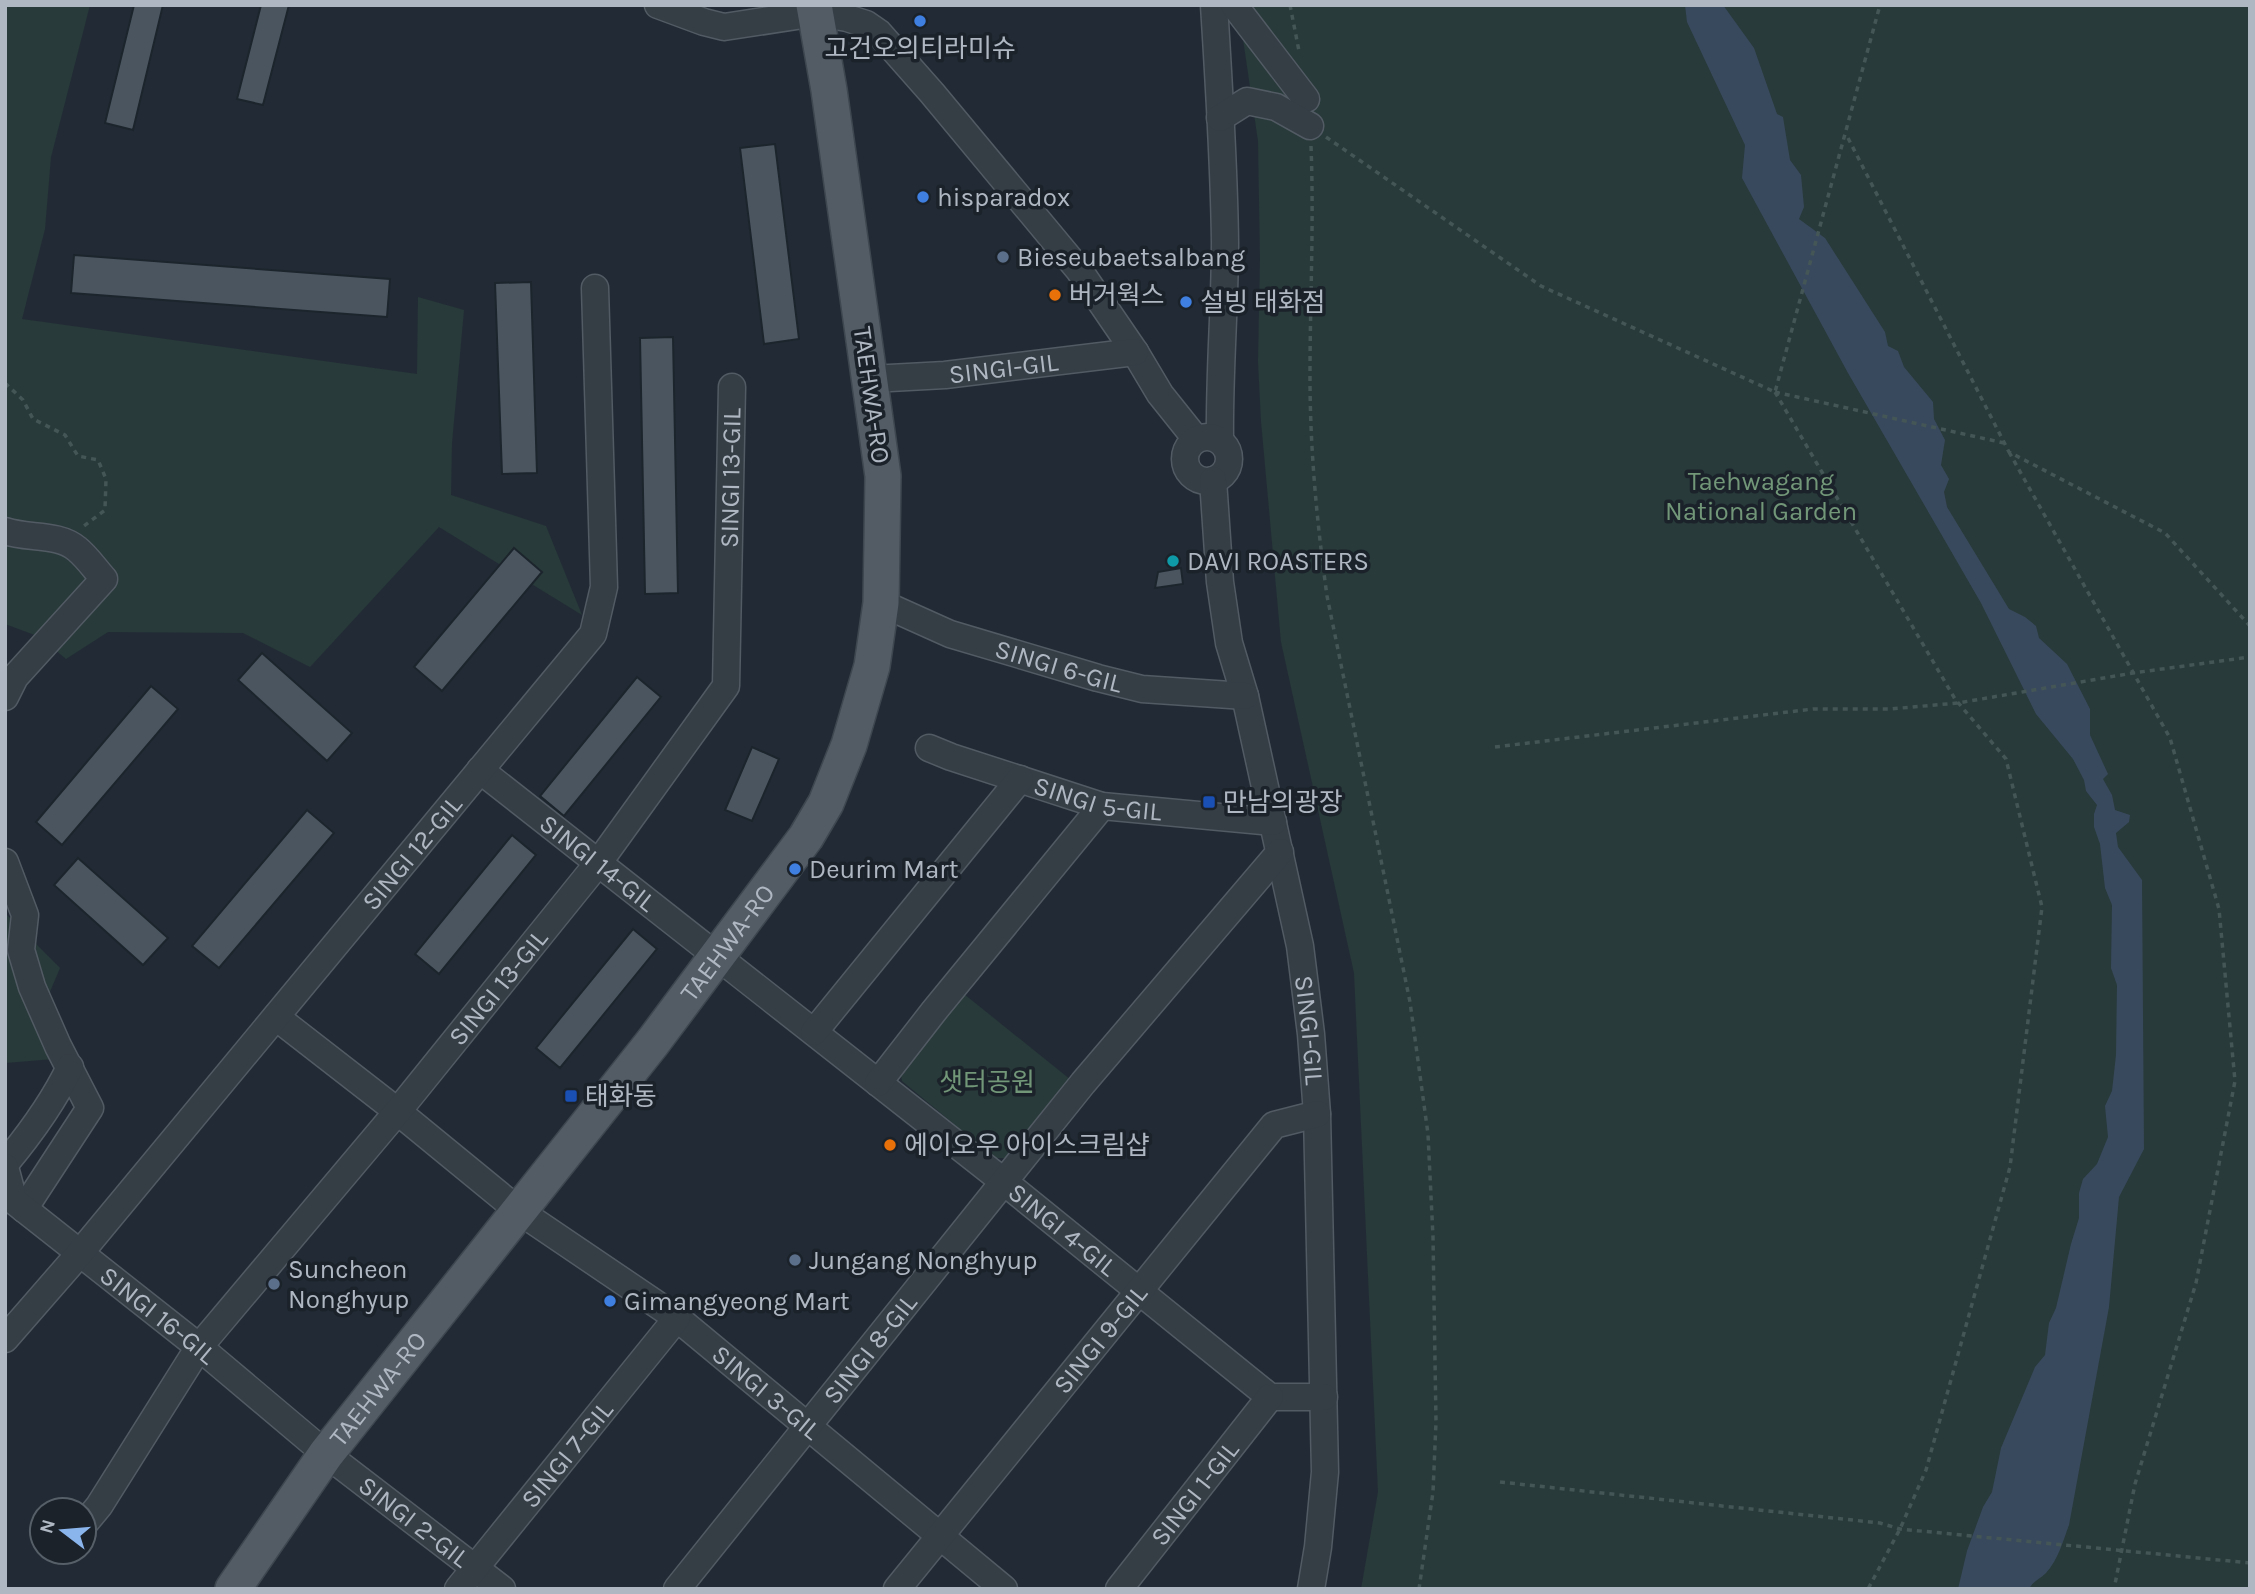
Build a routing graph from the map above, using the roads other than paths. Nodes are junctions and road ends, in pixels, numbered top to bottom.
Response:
1 (658, 5) edge
2 (859, 5) edge
3 (1214, 5) edge
4 (1234, 5) edge
5 (815, 9) edge
6 (872, 28) junction
7 (1306, 99) dead end
8 (1220, 118) junction
9 (1310, 126) road end
10 (595, 288) dead end
11 (1135, 352) junction
12 (871, 379) junction
13 (732, 387) dead end
14 (1208, 440) junction
15 (1213, 480) junction
16 (5, 531) edge
17 (881, 603) junction
18 (1245, 696) junction
19 (5, 698) edge
20 (929, 748) dead end
21 (480, 771) junction
22 (1020, 779) junction
23 (1102, 806) junction
24 (1273, 822) junction
25 (1280, 852) junction
26 (5, 862) edge
27 (599, 862) junction
28 (717, 957) junction
29 (276, 1017) junction
30 (814, 1032) junction
31 (70, 1067) junction
32 (878, 1083) junction
33 (397, 1111) junction
34 (1317, 1114) junction
35 (5, 1166) edge
36 (1003, 1181) junction
37 (24, 1209) junction
38 (519, 1211) junction
39 (80, 1253) junction
40 (1138, 1292) junction
41 (677, 1318) junction
42 (5, 1339) edge
43 (199, 1347) junction
44 (1270, 1397) junction
45 (1324, 1397) junction
46 (808, 1426) junction
47 (326, 1454) junction
48 (98, 1507) edge
49 (940, 1536) junction
50 (475, 1567) junction
51 (233, 1589) edge
52 (458, 1589) edge
53 (502, 1589) edge
54 (677, 1589) edge
55 (897, 1589) edge
56 (1004, 1589) edge
57 (1119, 1589) edge
58 (1311, 1589) edge

1 - 5 street
2 - 6 street
3 - 8 street
4 - 7 street
5 - 6 street
5 - 12 main road, TAEHWA-RO
6 - 11 street
8 - 9 street
8 - 14 street
10 - 21 street, SINGI 12-GIL
11 - 12 street, SINGI-GIL
11 - 14 street
12 - 17 main road, TAEHWA-RO
13 - 27 street, SINGI 13-GIL
14 - 15 street
14 - 15 street
15 - 18 street, SINGI-GIL
16 - 19 street
17 - 18 street, SINGI 6-GIL
17 - 28 main road, TAEHWA-RO
18 - 24 street, SINGI-GIL
20 - 22 street, SINGI 5-GIL
21 - 27 street, SINGI 14-GIL
21 - 29 street, SINGI 12-GIL
22 - 23 street, SINGI 5-GIL
22 - 30 street
23 - 24 street, SINGI 5-GIL
23 - 32 street
24 - 25 street, SINGI-GIL
25 - 34 street, SINGI-GIL
25 - 36 street, SINGI 8-GIL
26 - 31 street
27 - 28 street, SINGI 14-GIL
27 - 33 street, SINGI 13-GIL
28 - 30 street, SINGI 4-GIL
28 - 38 main road, TAEHWA-RO
29 - 33 street, SINGI 3-GIL
29 - 39 street, SINGI 12-GIL
30 - 32 street, SINGI 4-GIL
31 - 35 street, SINGI 16-GIL
31 - 37 street
32 - 36 street, SINGI 4-GIL
33 - 38 street, SINGI 3-GIL
33 - 43 street, SINGI 13-GIL
34 - 40 street, SINGI 9-GIL
34 - 45 street, SINGI-GIL
35 - 37 street, SINGI 16-GIL
36 - 40 street, SINGI 4-GIL
36 - 46 street, SINGI 8-GIL
37 - 39 street, SINGI 16-GIL
38 - 41 street, SINGI 3-GIL
38 - 47 main road, TAEHWA-RO
39 - 42 street, SINGI 12-GIL
39 - 43 street, SINGI 16-GIL
40 - 44 street, SINGI 4-GIL
40 - 49 street, SINGI 9-GIL
41 - 46 street, SINGI 3-GIL
41 - 50 street, SINGI 7-GIL
43 - 47 street, SINGI 16-GIL
43 - 48 street, SINGI 13-GIL
44 - 45 street
44 - 57 street, SINGI 1-GIL
45 - 58 street, SINGI-GIL
46 - 49 street, SINGI 3-GIL
46 - 54 street, SINGI 8-GIL
47 - 50 street, SINGI 2-GIL
47 - 51 main road, TAEHWA-RO
49 - 55 street, SINGI 9-GIL
49 - 56 street, SINGI 3-GIL
50 - 52 street, SINGI 7-GIL
50 - 53 street, SINGI 2-GIL

